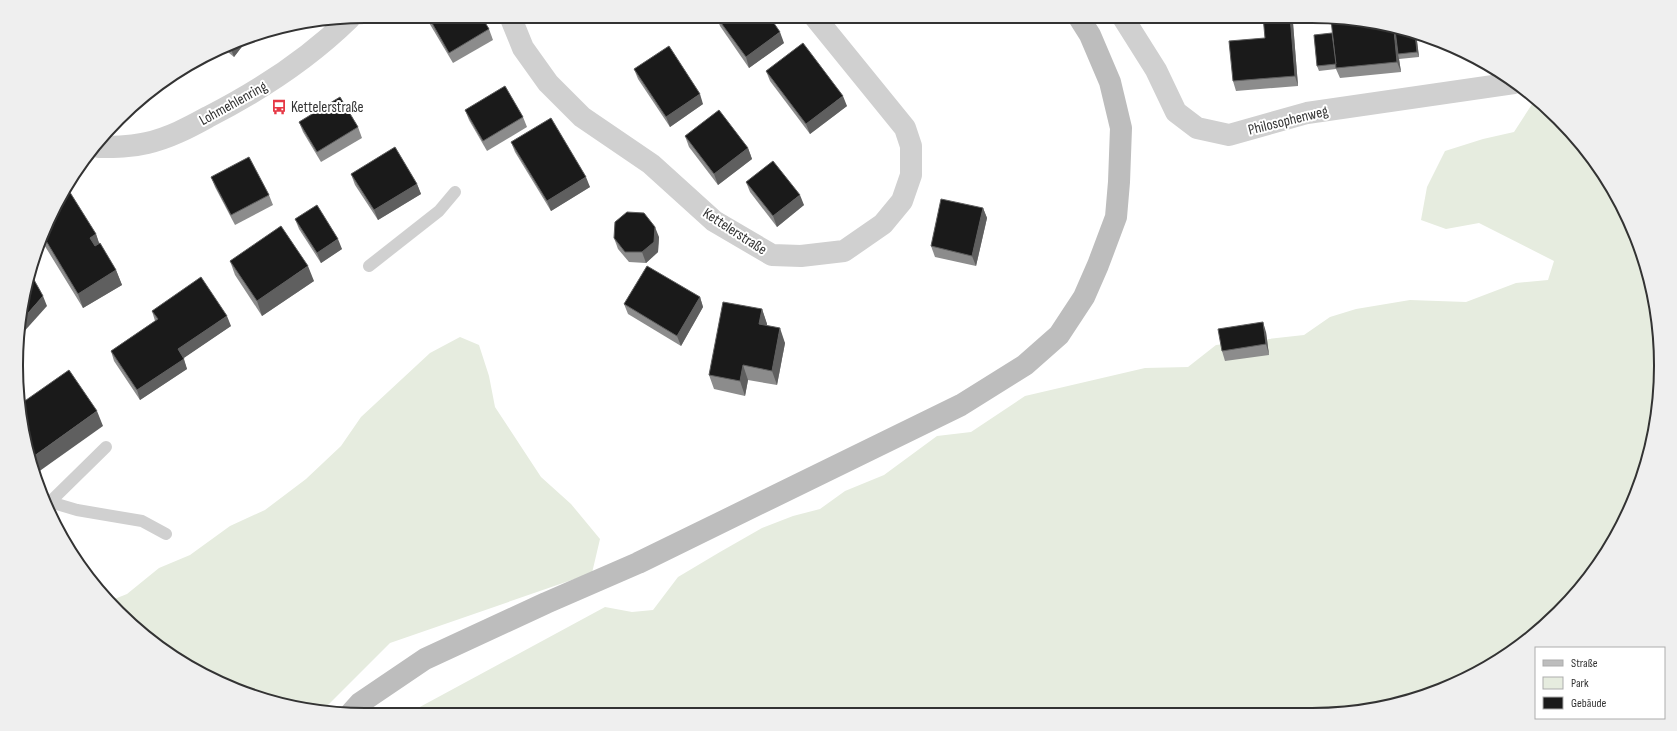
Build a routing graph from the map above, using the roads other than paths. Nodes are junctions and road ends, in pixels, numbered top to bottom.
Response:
1 (513, 23) edge
2 (820, 23) edge
3 (1082, 23) edge
4 (1126, 23) edge
5 (339, 24) edge
6 (1506, 84) edge
7 (102, 147) edge
8 (455, 192) dead end
9 (369, 266) dead end
10 (106, 447) dead end
11 (50, 500) edge
12 (52, 503) edge
13 (166, 534) dead end
14 (356, 708) edge

1 - 2 street, Kettelerstraße
3 - 14 street
4 - 6 street, Philosophenweg
5 - 7 street, Lohmehlenring
8 - 9 lane
10 - 11 lane
12 - 13 lane

